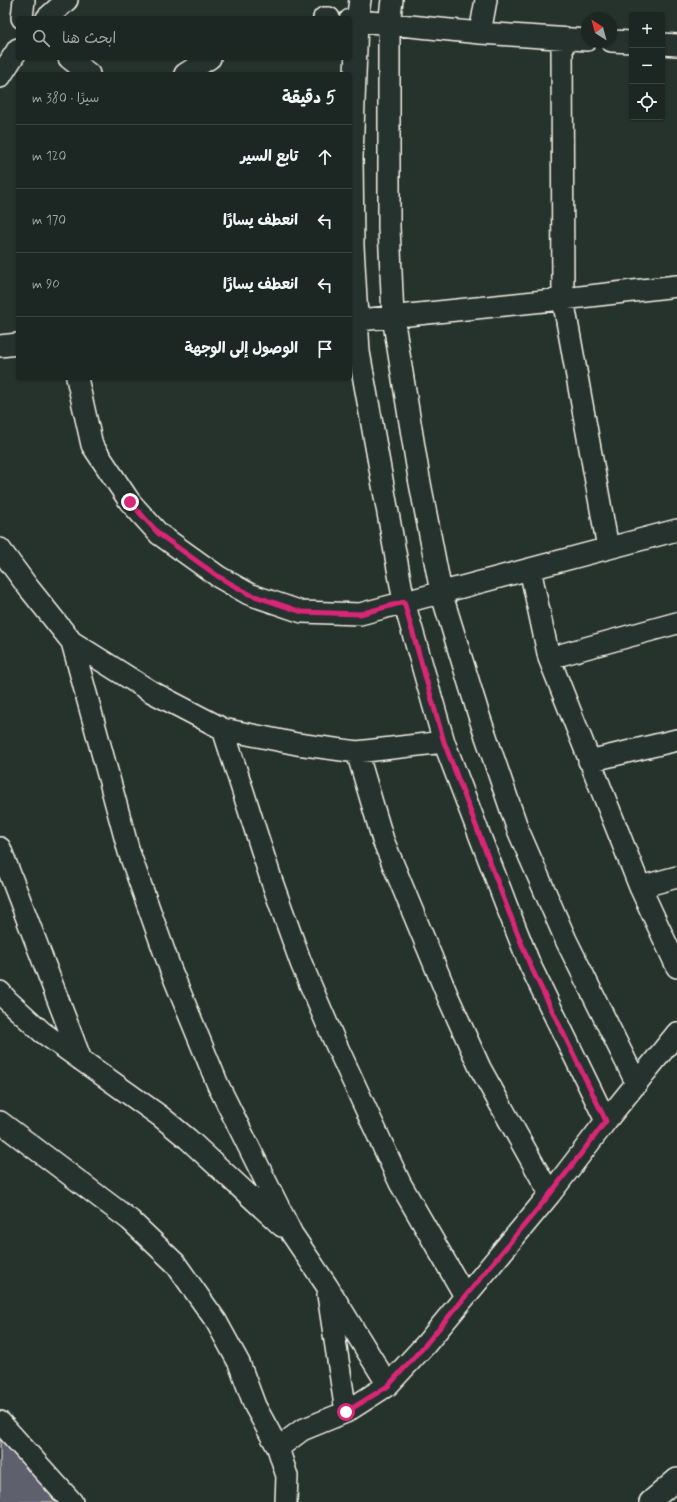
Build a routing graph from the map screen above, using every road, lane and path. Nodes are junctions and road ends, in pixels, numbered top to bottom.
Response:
1 (24, 0) edge
2 (67, 0) edge
3 (360, 0) edge
4 (392, 0) edge
5 (486, 0) edge
6 (22, 16) edge
7 (49, 16) edge
8 (354, 20) edge
9 (389, 24) junction
10 (480, 33) junction
11 (562, 39) junction
12 (581, 40) edge
13 (617, 41) edge
14 (629, 42) edge
15 (665, 44) edge
16 (677, 45) edge
17 (16, 51) edge
18 (72, 60) edge
19 (207, 60) edge
20 (86, 72) edge
21 (188, 72) edge
22 (0, 77) edge
23 (677, 286) edge
24 (563, 299) junction
25 (393, 317) junction
26 (354, 321) edge
27 (16, 344) edge
28 (0, 346) edge
29 (77, 380) edge
30 (677, 530) edge
31 (608, 548) junction
32 (0, 549) edge
33 (530, 569) junction
34 (441, 592) junction
35 (404, 602) junction
36 (677, 623) edge
37 (72, 642) junction
38 (549, 658) junction
39 (223, 729) junction
40 (677, 740) edge
41 (444, 742) junction
42 (357, 752) junction
43 (589, 761) junction
44 (0, 848) edge
45 (677, 877) edge
46 (640, 887) junction
47 (677, 967) edge
48 (0, 992) edge
49 (677, 1033) edge
50 (82, 1060) junction
51 (637, 1084) junction
52 (606, 1121) junction
53 (0, 1122) edge
54 (550, 1194) junction
55 (292, 1234) junction
56 (327, 1286) junction
57 (465, 1296) junction
58 (388, 1386) junction
59 (346, 1412) junction
60 (0, 1422) edge
61 (278, 1448) junction
62 (677, 1479) edge
63 (72, 1502) edge
64 (286, 1502) edge
65 (650, 1502) edge

1 - 6 street
2 - 7 street
3 - 8 street
4 - 9 street
5 - 10 street
8 - 9 street
8 - 26 street
9 - 10 street
9 - 25 street
10 - 11 street
11 - 12 street
11 - 24 street
13 - 14 street
15 - 16 street
17 - 22 street
18 - 20 street
19 - 21 street
23 - 24 street
24 - 25 street
24 - 31 street
25 - 26 street
25 - 34 street
26 - 35 street
27 - 28 street
29 - 35 street
30 - 31 street
31 - 33 street
32 - 37 street
33 - 34 street
33 - 38 street
34 - 35 street
34 - 51 street
35 - 41 street
36 - 38 street
37 - 39 street
37 - 55 street
38 - 43 street
39 - 42 street
39 - 57 street
40 - 43 street
41 - 42 street
41 - 52 street
42 - 54 street
43 - 46 street
44 - 50 street
45 - 46 street
46 - 47 street
48 - 50 street
49 - 51 street
50 - 55 street
51 - 52 street
52 - 54 street
53 - 61 street
54 - 57 street
55 - 56 street
56 - 58 street
56 - 59 street
57 - 58 street
58 - 59 street
59 - 61 street
60 - 63 street
61 - 64 street
62 - 65 street

